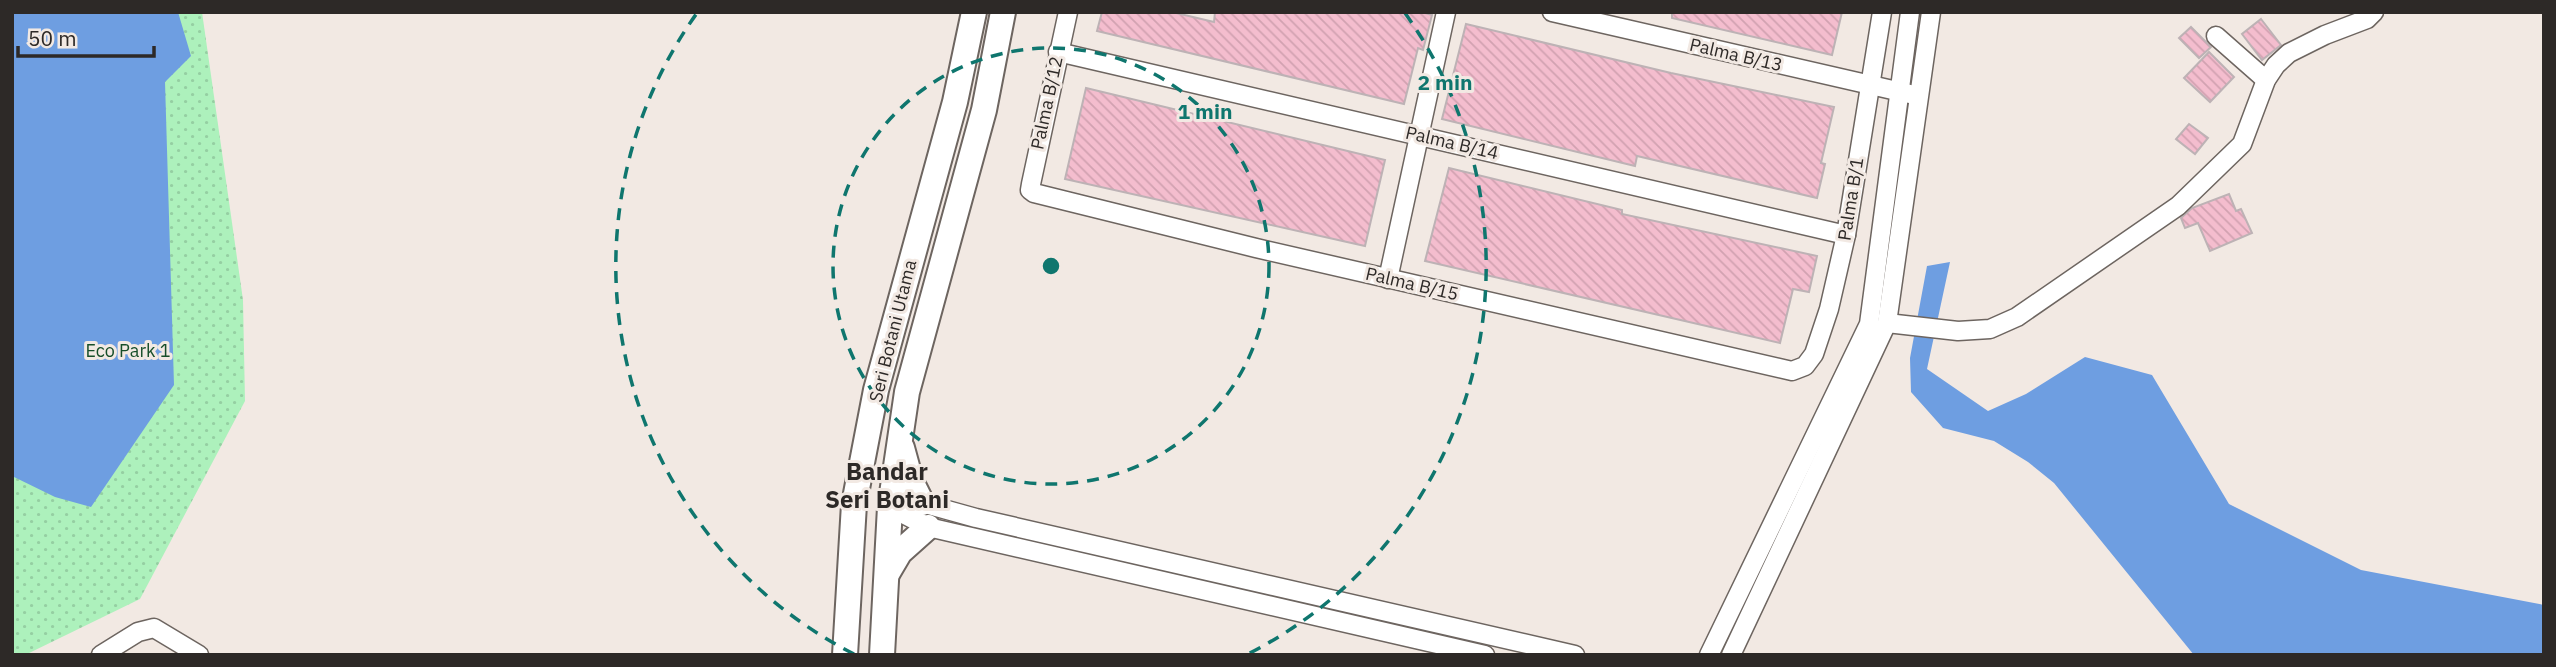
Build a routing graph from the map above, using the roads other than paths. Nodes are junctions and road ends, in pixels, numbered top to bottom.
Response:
1 (974, 12) edge
2 (1003, 12) edge
3 (1068, 12) edge
4 (1446, 12) edge
5 (1552, 12) edge
6 (1882, 12) edge
7 (1910, 12) edge
8 (1931, 12) edge
9 (2374, 12) edge
10 (1583, 16) edge
11 (2216, 36) dead end
12 (1058, 52) junction
13 (2266, 80) junction
14 (1870, 86) junction
15 (1900, 91) junction
16 (1920, 97) junction
17 (1419, 135) junction
18 (1034, 193) joint
19 (1846, 235) junction
20 (1388, 278) junction
21 (1896, 325) junction
22 (1792, 371) joint
23 (871, 417) junction
24 (900, 437) junction
25 (890, 506) junction
26 (925, 515) junction
27 (852, 536) junction
28 (887, 575) junction
29 (1430, 621) junction
30 (1453, 627) junction
31 (1423, 648) edge
32 (1447, 650) edge
33 (1709, 654) edge
34 (101, 655) edge
35 (199, 655) edge
36 (845, 655) edge
37 (882, 655) edge
38 (1485, 655) edge
39 (1575, 655) edge
40 (1731, 655) edge

1 - 23 main road, Seri Botani Utama
2 - 24 main road, Seri Botani Utama
3 - 12 street, Palma B/12
4 - 17 street
5 - 10 street, Palma B/13
6 - 14 street, Palma B/1
7 - 15 street
8 - 16 street
9 - 13 street
10 - 14 street, Palma B/13
11 - 13 street
12 - 17 street, Palma B/14
12 - 18 street, Palma B/12
13 - 21 street
14 - 15 street, Palma B/13
14 - 19 street, Palma B/1
15 - 16 street, Palma B/13
15 - 33 street
16 - 21 street
17 - 19 street, Palma B/14
17 - 20 street
18 - 20 street, Palma B/15
19 - 22 street, Palma B/1
20 - 22 street, Palma B/15
21 - 40 street
23 - 25 main road
23 - 27 main road, Seri Botani Utama
24 - 25 main road, Seri Botani Utama
24 - 26 main road
25 - 26 street
25 - 26 street
25 - 27 main road
25 - 28 main road, Seri Botani Utama
26 - 28 main road
26 - 29 street
26 - 31 street
27 - 36 main road, Seri Botani Utama
28 - 37 main road, Seri Botani Utama
29 - 30 street
29 - 31 street
30 - 32 street
30 - 39 street
31 - 32 street
32 - 38 street
34 - 35 street

